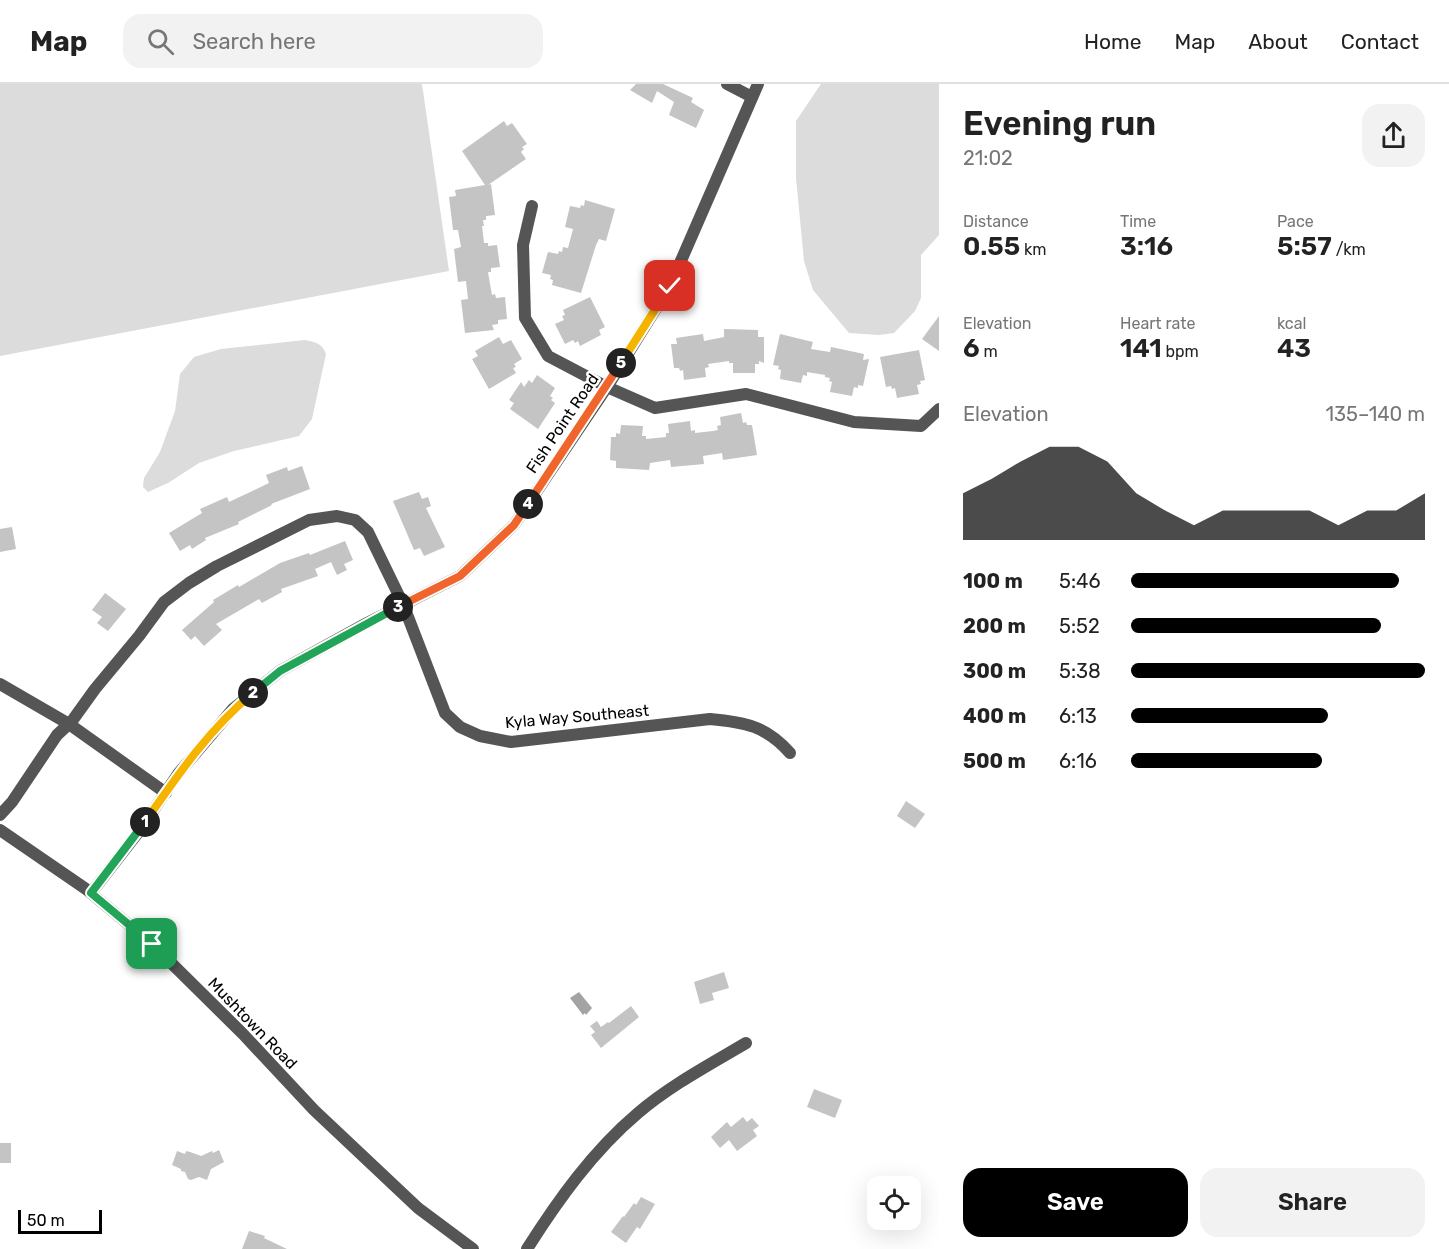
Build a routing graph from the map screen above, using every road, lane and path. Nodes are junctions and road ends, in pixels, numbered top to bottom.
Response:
1 (727, 84) edge
2 (758, 84) edge
3 (752, 97) junction
4 (532, 206) dead end
5 (607, 387) junction
6 (939, 409) edge
7 (403, 604) junction
8 (0, 684) edge
9 (69, 724) junction
10 (790, 753) dead end
11 (165, 793) junction
12 (0, 815) edge
13 (0, 830) edge
14 (91, 893) junction
15 (746, 1043) dead end
16 (473, 1249) edge
17 (527, 1249) edge

1 - 3 street
2 - 3 street, Fish Point Road
3 - 5 street, Fish Point Road
4 - 5 street
5 - 6 street
5 - 7 street, Fish Point Road
7 - 9 street, Kyla Way Southeast
7 - 10 street, Kyla Way Southeast
7 - 11 street, Fish Point Road
8 - 9 street
9 - 11 street
9 - 12 street, Kyla Way Southeast
11 - 14 street, Fish Point Road
13 - 14 street, Mushtown Road
14 - 16 street, Mushtown Road
15 - 17 street

